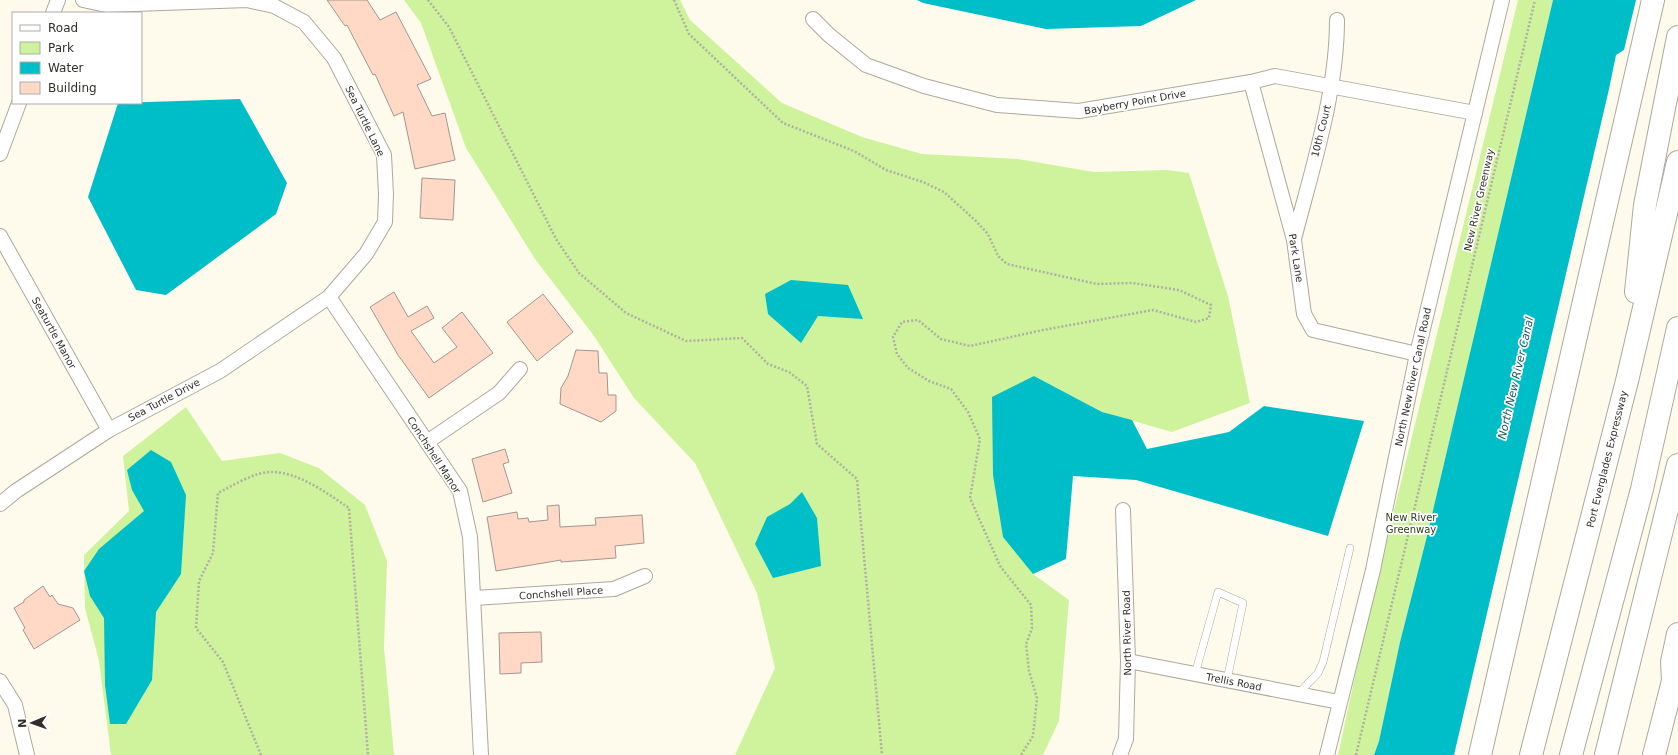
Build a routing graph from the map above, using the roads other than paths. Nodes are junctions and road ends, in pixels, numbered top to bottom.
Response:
1 (58, 0) edge
2 (83, 0) edge
3 (1502, 0) edge
4 (1653, 0) edge
5 (53, 12) edge
6 (814, 19) dead end
7 (1337, 20) dead end
8 (1678, 37) edge
9 (1251, 82) junction
10 (1332, 87) junction
11 (19, 104) edge
12 (1475, 113) junction
13 (0, 154) edge
14 (1678, 162) edge
15 (0, 236) edge
16 (1294, 240) junction
17 (329, 297) junction
18 (1678, 328) edge
19 (1417, 354) junction
20 (520, 369) dead end
21 (1628, 381) junction
22 (109, 430) junction
23 (427, 442) junction
24 (1678, 465) edge
25 (0, 504) edge
26 (1123, 510) dead end
27 (1350, 548) dead end
28 (645, 576) dead end
29 (474, 598) junction
30 (1678, 634) edge
31 (1128, 661) junction
32 (1195, 674) junction
33 (1676, 676) edge
34 (1227, 680) junction
35 (0, 681) edge
36 (1297, 694) junction
37 (1339, 702) junction
38 (27, 755) edge
39 (481, 755) edge
40 (1120, 755) edge
41 (1327, 755) edge
42 (1480, 755) edge
43 (1531, 755) edge
44 (1571, 755) edge
45 (1606, 755) edge
46 (1654, 755) edge

1 - 5 street
2 - 17 street, Sea Turtle Lane
3 - 12 street, North New River Canal Road
4 - 42 main road
6 - 9 street, Bayberry Point Drive
7 - 10 street, 10th Court
8 - 21 main road
9 - 10 street, Bayberry Point Drive
9 - 16 street, Park Lane
10 - 12 street, Bayberry Point Drive
10 - 16 street, 10th Court
11 - 13 street
12 - 19 street, North New River Canal Road
14 - 21 main road, Port Everglades Expressway
15 - 22 street, Seaturtle Manor
16 - 19 street, Park Lane
17 - 22 street, Sea Turtle Drive
17 - 23 street, Conchshell Manor
18 - 44 main road
19 - 37 street, North New River Canal Road
20 - 23 street
21 - 43 main road, Port Everglades Expressway
22 - 25 street, Sea Turtle Drive
23 - 29 street, Conchshell Manor
24 - 45 main road
26 - 31 street, North River Road
27 - 36 lane
28 - 29 street, Conchshell Place
29 - 39 street, Conchshell Manor
30 - 33 main road
31 - 32 street, Trellis Road
31 - 40 street, North River Road
32 - 34 street, Trellis Road
32 - 34 lane
33 - 46 main road
34 - 36 street, Trellis Road
35 - 38 street
36 - 37 street, Trellis Road
37 - 41 street, North New River Canal Road

